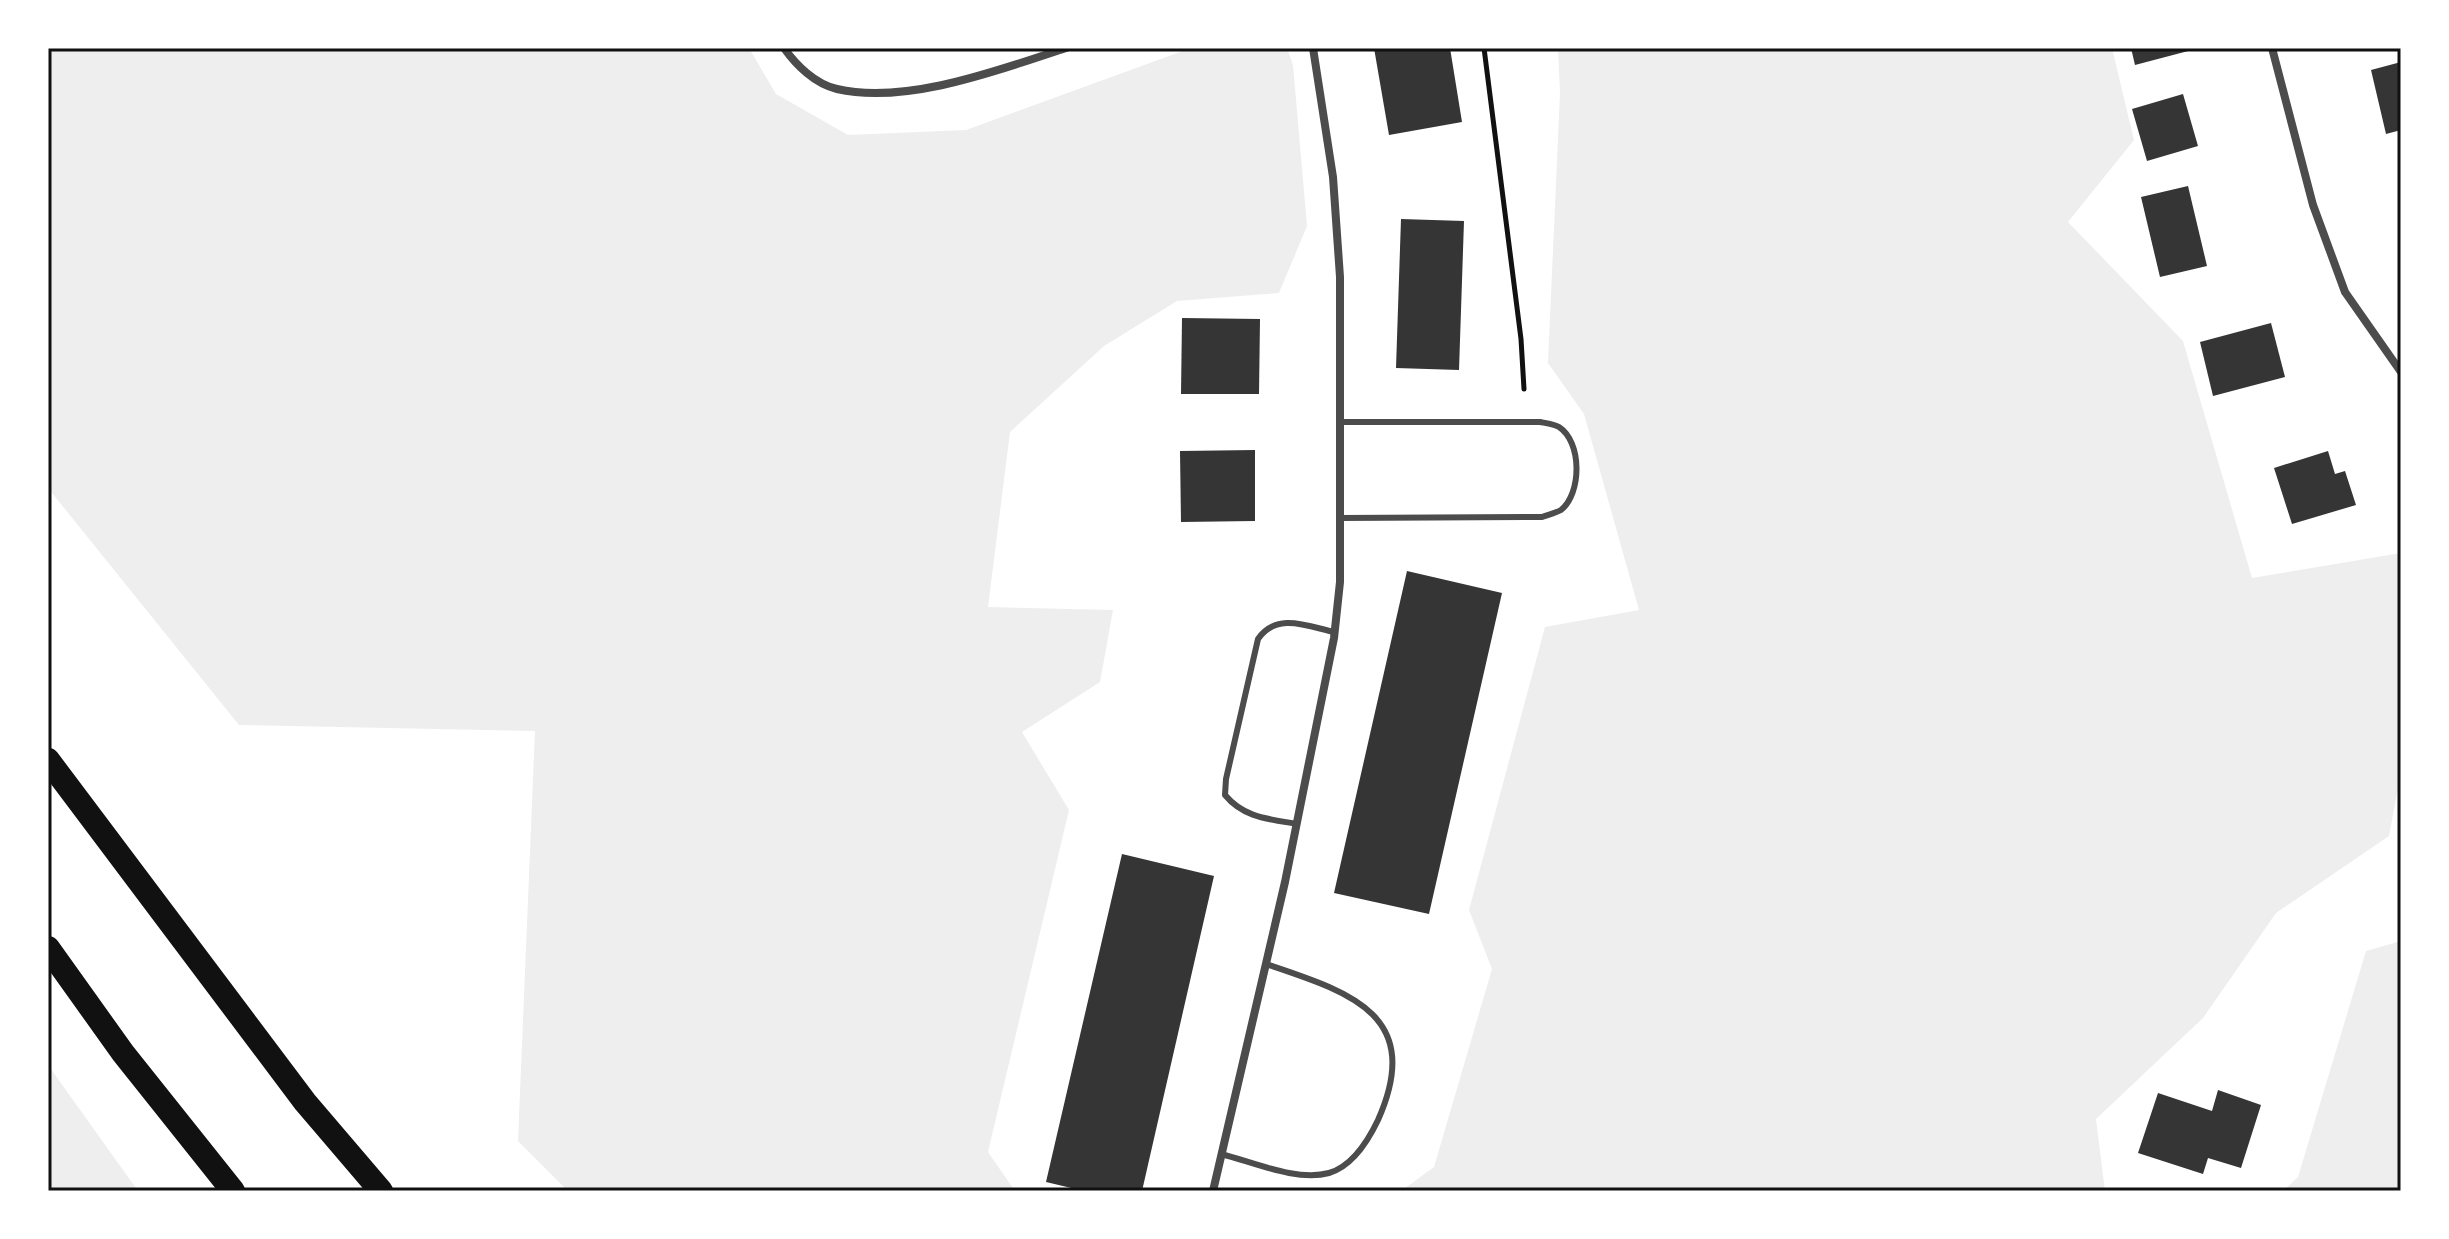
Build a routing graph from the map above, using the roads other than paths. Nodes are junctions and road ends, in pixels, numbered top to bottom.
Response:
1 (784, 48) edge
2 (1066, 48) edge
3 (1313, 48) edge
4 (2272, 48) edge
5 (2401, 372) edge
6 (1340, 422) junction
7 (1339, 518) junction
8 (1334, 632) junction
9 (48, 760) edge
10 (1297, 824) junction
11 (48, 948) edge
12 (1266, 964) junction
13 (1221, 1154) junction
14 (233, 1191) edge
15 (381, 1191) edge
16 (1213, 1191) edge

1 - 2 street
3 - 6 street
4 - 5 street
6 - 7 street
6 - 7 lane
7 - 8 street
8 - 10 street
8 - 10 lane
9 - 15 highway
10 - 12 street
11 - 14 highway
12 - 13 street
12 - 13 lane
13 - 16 street

